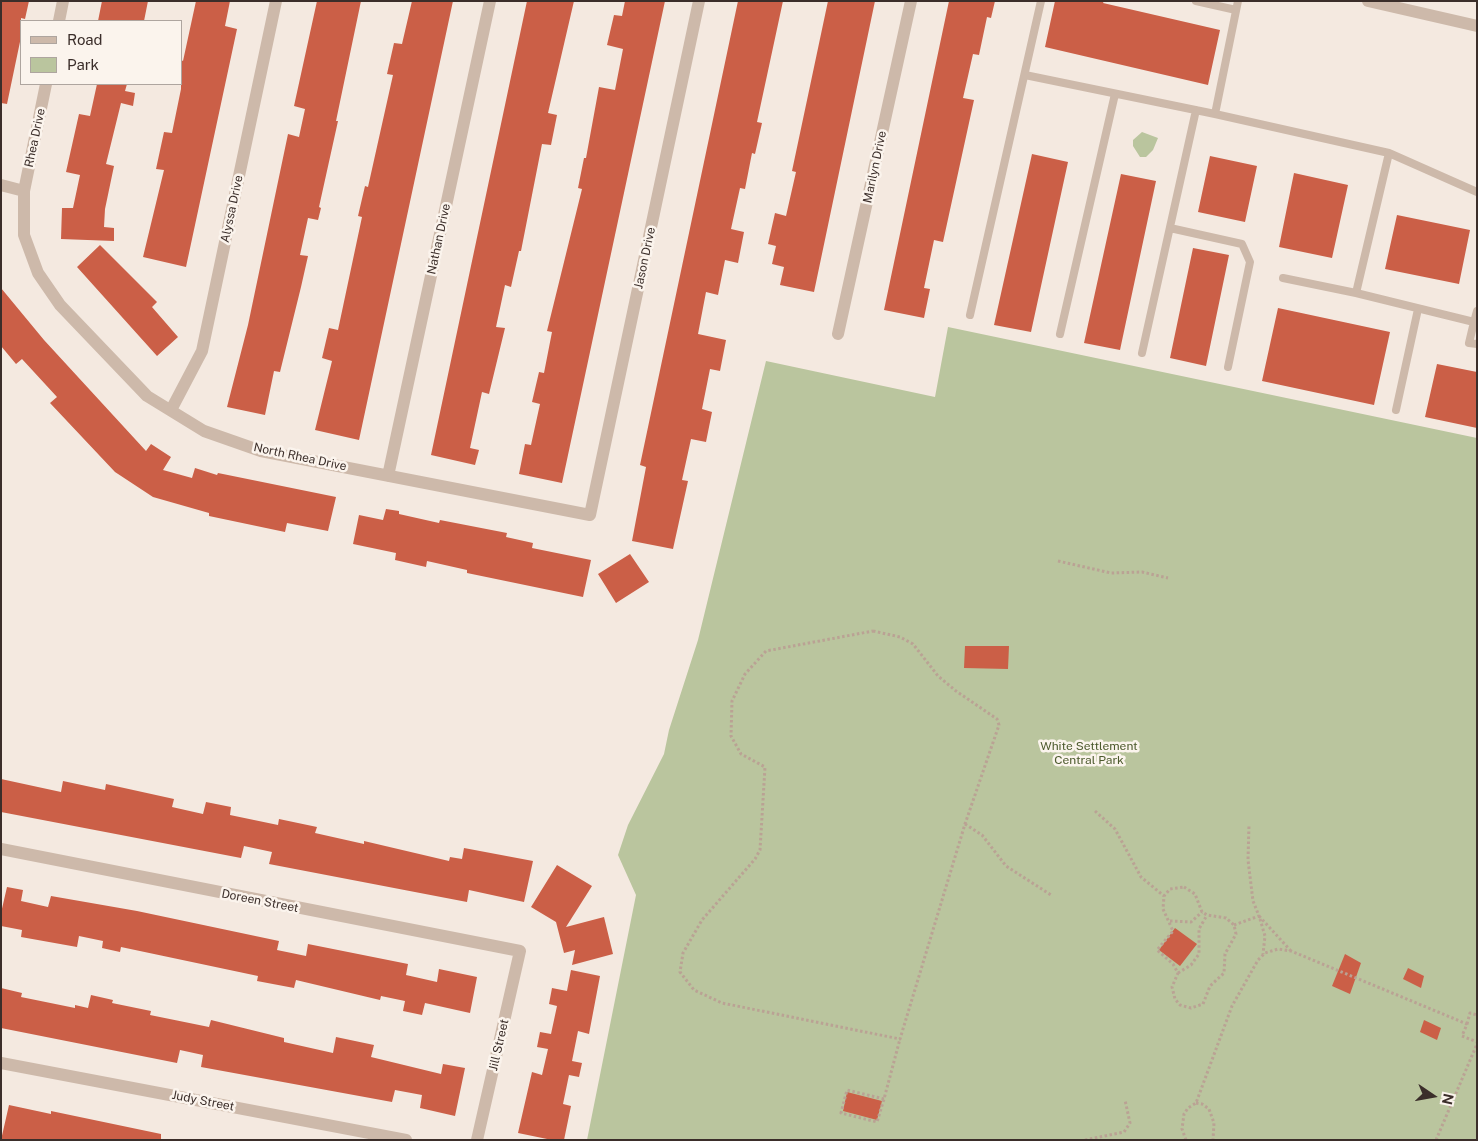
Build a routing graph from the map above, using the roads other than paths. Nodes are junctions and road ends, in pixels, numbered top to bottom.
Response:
1 (63, 1) edge
2 (276, 1) edge
3 (490, 1) edge
4 (699, 1) edge
5 (912, 1) edge
6 (1041, 1) edge
7 (1196, 1) edge
8 (1238, 1) edge
9 (1368, 1) edge
10 (1236, 10) junction
11 (59, 20) edge
12 (1477, 26) edge
13 (1025, 75) junction
14 (46, 85) edge
15 (1115, 94) junction
16 (1196, 110) junction
17 (1215, 114) junction
18 (1389, 153) junction
19 (1, 185) edge
20 (24, 191) junction
21 (1477, 192) edge
22 (1170, 228) junction
23 (1283, 278) dead end
24 (1356, 294) junction
25 (1418, 309) junction
26 (1477, 311) edge
27 (970, 315) dead end
28 (1474, 322) junction
29 (838, 334) dead end
30 (1060, 334) dead end
31 (1477, 344) edge
32 (1142, 353) dead end
33 (1228, 367) dead end
34 (171, 410) junction
35 (1396, 410) dead end
36 (388, 476) junction
37 (590, 515) joint
38 (1, 849) edge
39 (520, 951) joint
40 (1, 1063) edge
41 (406, 1140) edge
42 (478, 1140) edge

1 - 11 street
2 - 34 street, Alyssa Drive
3 - 36 street, Nathan Drive
4 - 37 street, Jason Drive
5 - 29 street, Marilyn Drive
6 - 13 lane
7 - 10 lane
8 - 10 lane
9 - 12 street
10 - 17 lane
13 - 15 lane
13 - 27 lane
14 - 20 street, Rhea Drive
15 - 16 lane
15 - 30 lane
16 - 17 lane
16 - 22 lane
17 - 18 lane
18 - 21 lane
18 - 24 lane
19 - 20 street
20 - 34 street, North Rhea Drive
22 - 32 lane
22 - 33 lane
23 - 24 lane
24 - 25 lane
25 - 28 lane
25 - 35 lane
26 - 28 lane
28 - 31 lane
34 - 36 street, North Rhea Drive
36 - 37 street, North Rhea Drive
38 - 39 street, Doreen Street
39 - 42 street, Jill Street
40 - 41 street, Judy Street

